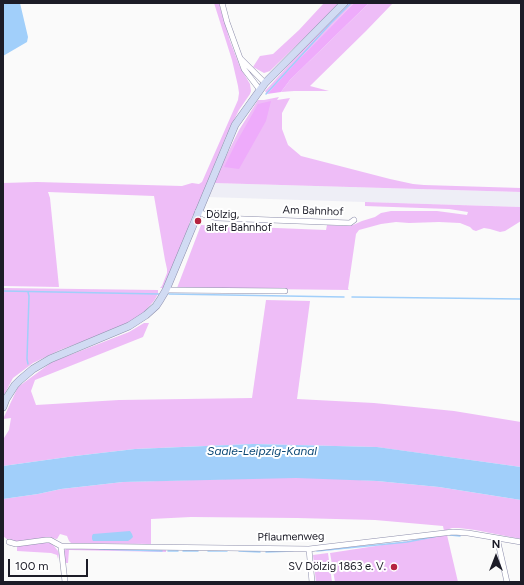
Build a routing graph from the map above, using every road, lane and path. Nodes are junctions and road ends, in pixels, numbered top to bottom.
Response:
1 (222, 3) edge
2 (344, 3) edge
3 (240, 58) junction
4 (265, 83) junction
5 (260, 90) junction
6 (198, 211) junction
7 (354, 220) dead end
8 (166, 290) junction
9 (284, 291) dead end
10 (3, 407) edge
11 (497, 538) junction
12 (9, 542) dead end
13 (521, 542) edge
14 (61, 546) junction
15 (309, 549) junction
16 (65, 582) edge
17 (312, 582) edge
18 (507, 582) edge

1 - 3 street
2 - 4 street
3 - 4 street
3 - 5 street
4 - 5 street
5 - 6 street
6 - 7 street, Am Bahnhof
6 - 8 street
8 - 9 street
8 - 10 street
11 - 13 street, Pflaumenweg
11 - 15 street, Pflaumenweg
11 - 18 street
12 - 14 street, Pflaumenweg
14 - 15 street, Pflaumenweg
14 - 16 street
15 - 17 street

